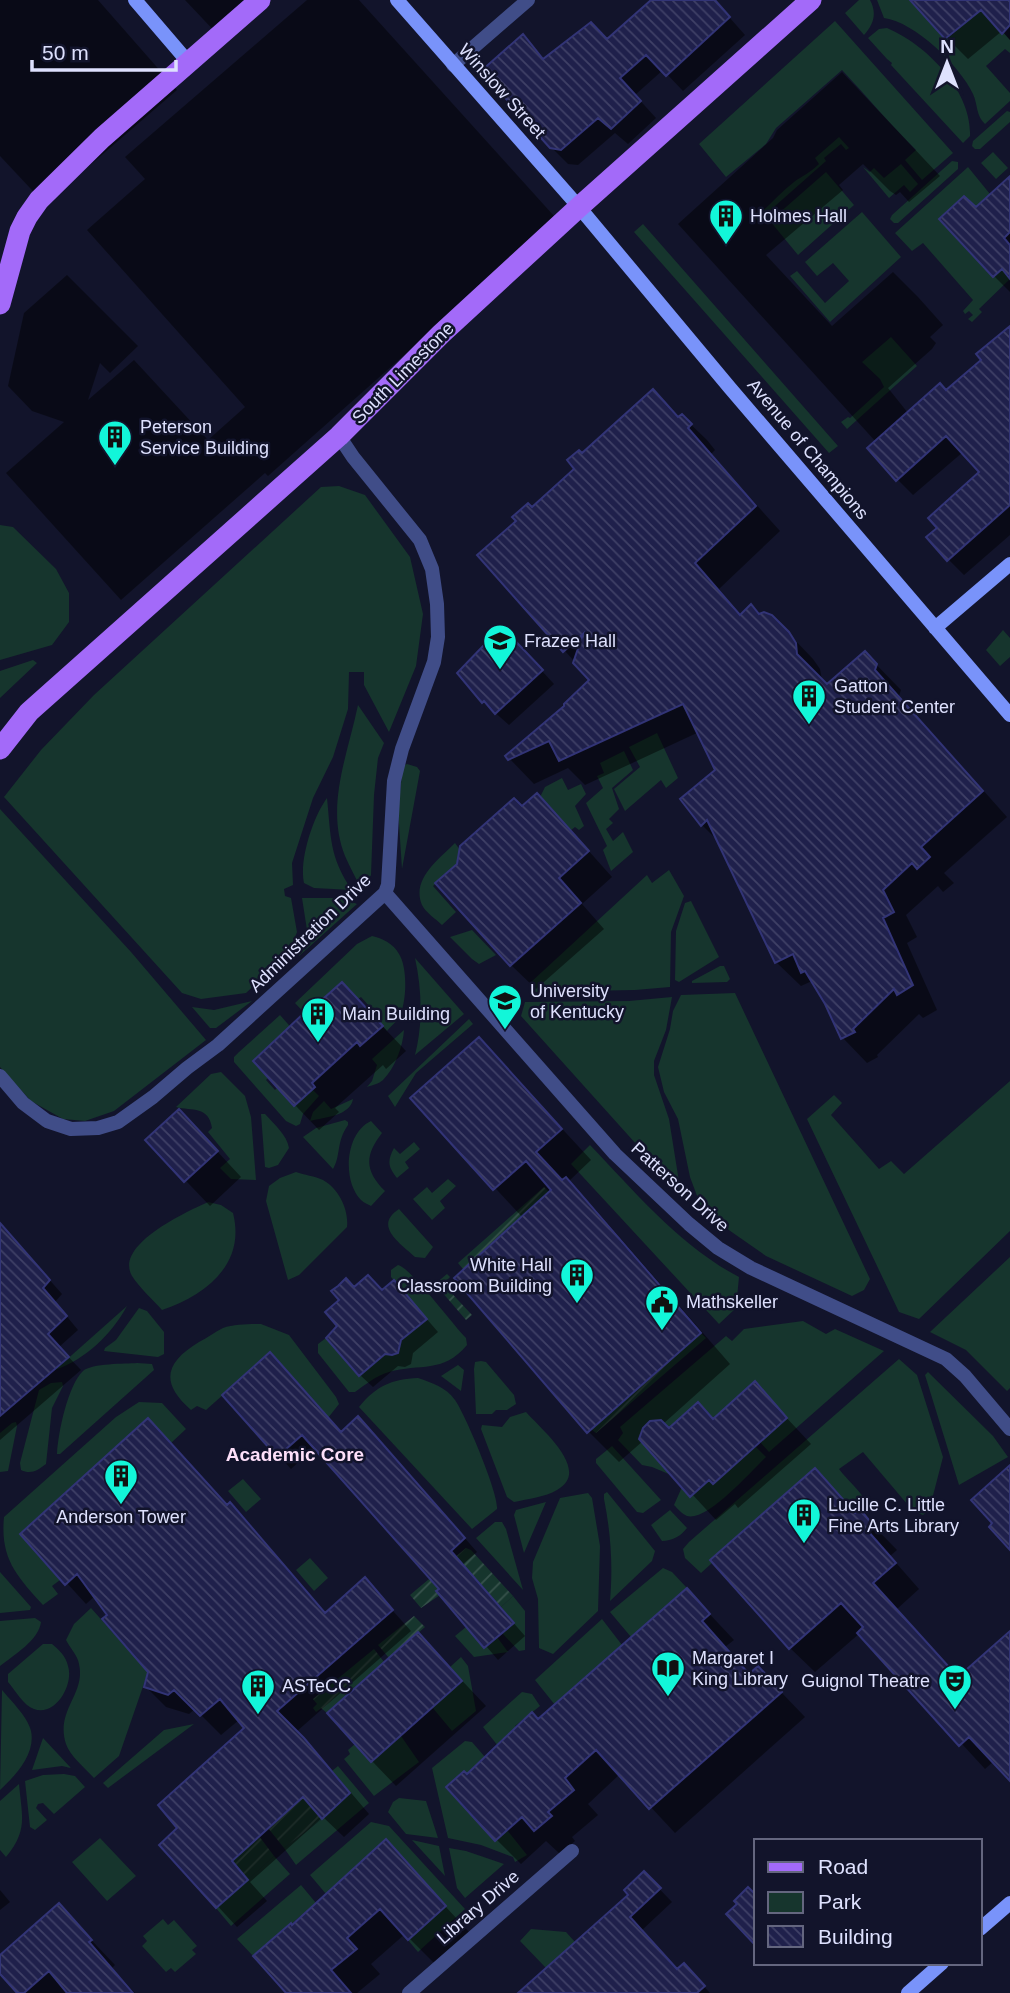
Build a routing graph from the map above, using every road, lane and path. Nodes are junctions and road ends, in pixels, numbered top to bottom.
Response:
1 (135, 0) edge
2 (260, 0) edge
3 (397, 0) edge
4 (528, 0) edge
5 (811, 0) edge
6 (190, 63) junction
7 (453, 65) junction
8 (579, 207) junction
9 (0, 304) edge
10 (340, 436) junction
11 (1010, 564) edge
12 (934, 628) junction
13 (1010, 715) edge
14 (0, 749) edge
15 (385, 893) junction
16 (0, 1076) edge
17 (1010, 1429) edge
18 (572, 1851) dead end
19 (1010, 1903) edge
20 (982, 1927) edge
21 (940, 1965) edge
22 (409, 1993) edge
23 (908, 1993) edge

1 - 6 main road
2 - 6 main road
3 - 7 main road, Winslow Street
4 - 7 street
5 - 8 main road, South Limestone
6 - 9 main road
7 - 8 main road, Winslow Street
8 - 10 main road, South Limestone
8 - 12 main road, Avenue of Champions
10 - 14 main road, South Limestone
10 - 15 street, Administration Drive
11 - 12 main road
12 - 13 main road, Avenue of Champions
15 - 16 street, Administration Drive
15 - 17 street, Patterson Drive
18 - 22 street, Library Drive
19 - 20 main road
21 - 23 main road

